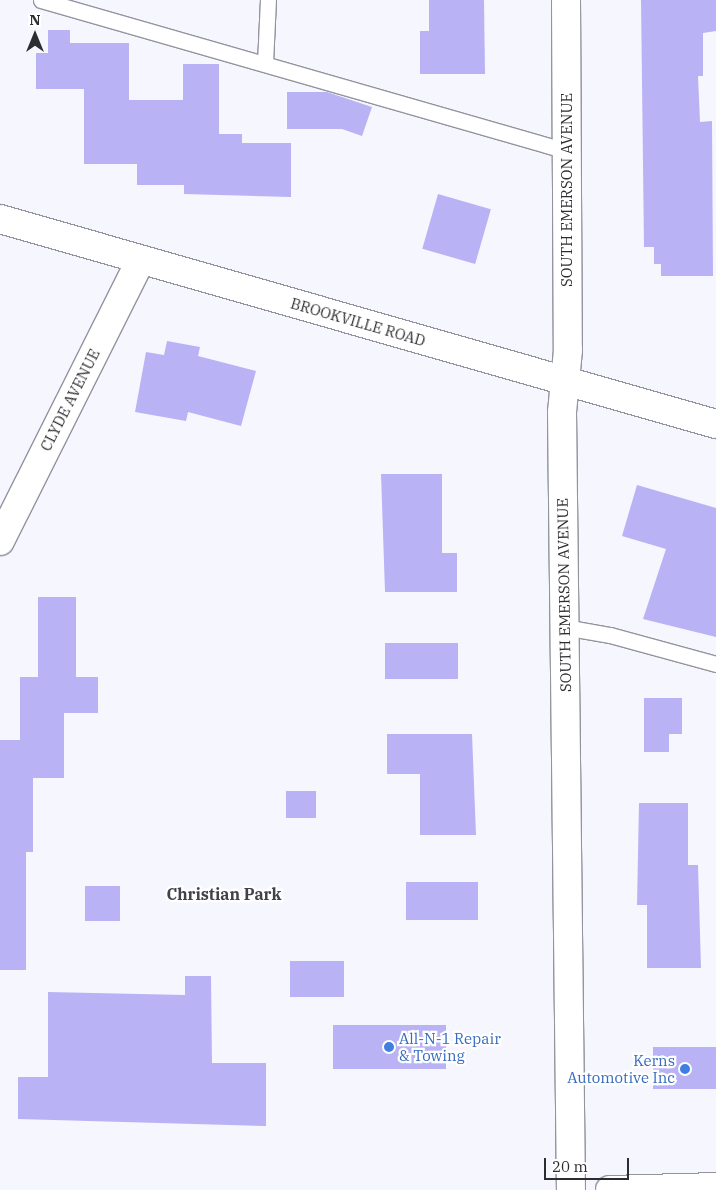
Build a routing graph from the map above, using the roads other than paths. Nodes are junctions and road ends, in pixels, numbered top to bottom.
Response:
1 (41, 0) edge
2 (268, 0) edge
3 (566, 0) edge
4 (265, 63) junction
5 (568, 152) junction
6 (0, 219) edge
7 (141, 260) junction
8 (565, 381) junction
9 (716, 424) edge
10 (0, 541) edge
11 (564, 627) junction
12 (716, 664) edge
13 (716, 1187) edge
14 (571, 1190) edge
15 (610, 1190) edge

1 - 4 lane
2 - 4 lane
3 - 5 main road, SOUTH EMERSON AVENUE
4 - 5 lane
5 - 8 main road, SOUTH EMERSON AVENUE
6 - 7 main road, BROOKVILLE ROAD
7 - 8 main road, BROOKVILLE ROAD
7 - 10 main road, CLYDE AVENUE
8 - 9 main road, BROOKVILLE ROAD
8 - 11 main road, SOUTH EMERSON AVENUE
11 - 12 lane
11 - 14 main road, SOUTH EMERSON AVENUE
13 - 15 main road

